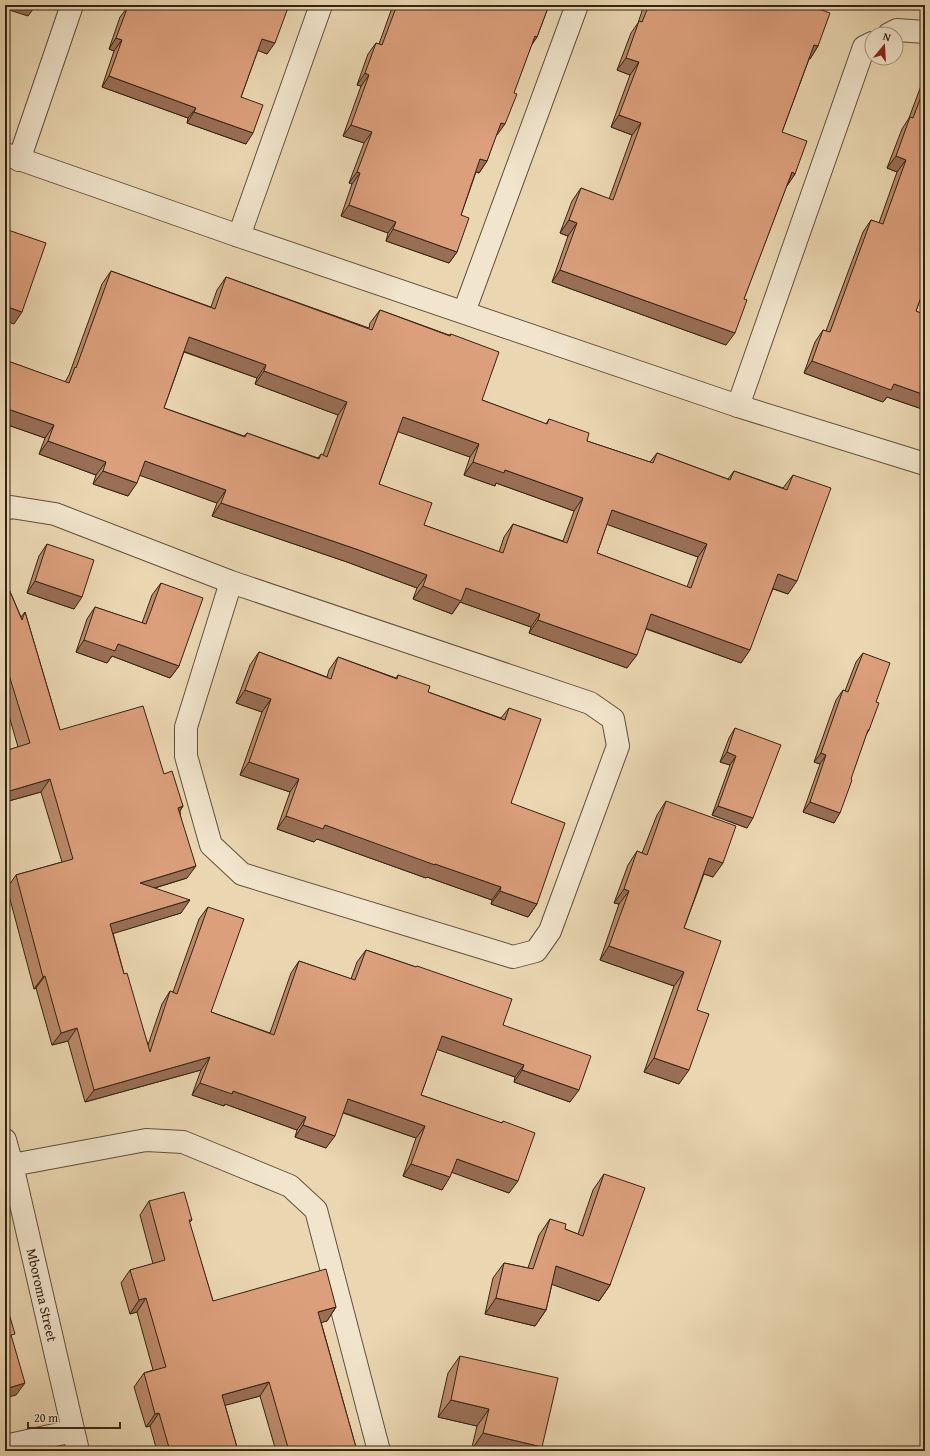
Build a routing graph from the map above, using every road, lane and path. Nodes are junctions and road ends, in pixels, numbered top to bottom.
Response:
1 (72, 5) edge
2 (321, 5) edge
3 (577, 5) edge
4 (904, 30) edge
5 (925, 32) edge
6 (864, 47) edge
7 (12, 157) edge
8 (239, 236) junction
9 (464, 312) junction
10 (738, 406) junction
11 (925, 464) edge
12 (5, 509) edge
13 (231, 582) junction
14 (5, 1140) edge
15 (12, 1165) junction
16 (75, 1441) edge
17 (5, 1446) edge
18 (379, 1451) edge

1 - 7 street
2 - 8 street
3 - 9 street
4 - 5 street
6 - 10 street
7 - 8 street
8 - 9 street
9 - 10 street
10 - 11 street
12 - 13 street
13 - 13 street
14 - 15 street, Mboroma Street
15 - 16 street, Mboroma Street
15 - 18 street
16 - 17 street

